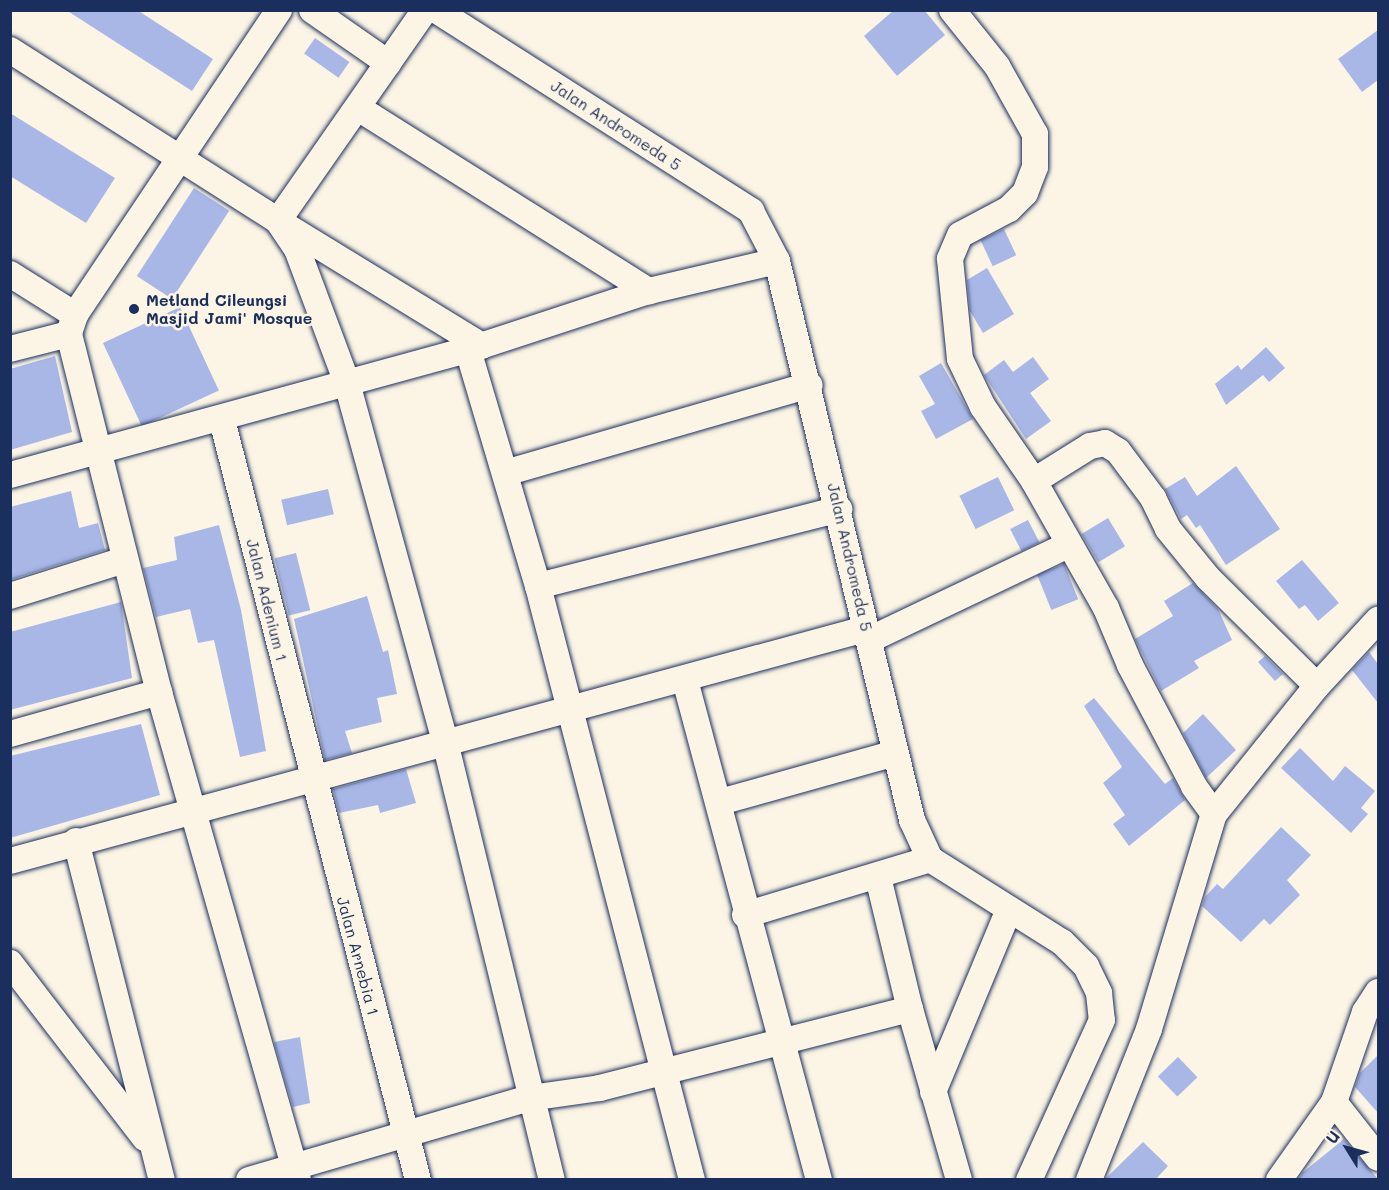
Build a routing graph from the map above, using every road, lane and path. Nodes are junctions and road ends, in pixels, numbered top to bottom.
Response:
1 (279, 10) edge
2 (312, 10) edge
3 (425, 10) edge
4 (436, 10) edge
5 (952, 10) edge
6 (10, 50) edge
7 (388, 63) junction
8 (358, 108) junction
9 (183, 158) junction
10 (278, 221) junction
11 (777, 261) junction
12 (10, 274) edge
13 (649, 291) junction
14 (72, 324) junction
15 (475, 348) junction
16 (10, 349) edge
17 (347, 383) junction
18 (810, 385) junction
19 (222, 420) junction
20 (100, 453) junction
21 (505, 473) junction
22 (10, 475) edge
23 (1034, 482) junction
24 (839, 509) junction
25 (1068, 545) junction
26 (124, 560) junction
27 (538, 586) junction
28 (10, 596) edge
29 (1378, 620) edge
30 (867, 634) junction
31 (685, 680) junction
32 (1317, 686) junction
33 (159, 692) junction
34 (568, 712) junction
35 (10, 734) edge
36 (446, 746) junction
37 (895, 753) junction
38 (312, 780) junction
39 (720, 802) junction
40 (195, 808) junction
41 (1214, 814) junction
42 (76, 841) junction
43 (930, 859) junction
44 (10, 861) edge
45 (878, 877) junction
46 (1009, 909) junction
47 (745, 915) junction
48 (10, 963) edge
49 (1378, 992) edge
50 (910, 1010) junction
51 (782, 1041) junction
52 (663, 1072) junction
53 (933, 1092) junction
54 (530, 1098) junction
55 (1334, 1102) junction
56 (404, 1131) junction
57 (151, 1146) junction
58 (1378, 1158) edge
59 (296, 1173) edge
60 (162, 1179) edge
61 (249, 1179) edge
62 (418, 1179) edge
63 (552, 1179) edge
64 (692, 1179) edge
65 (819, 1179) edge
66 (959, 1179) edge
67 (1029, 1179) edge
68 (1089, 1179) edge
69 (1279, 1179) edge

1 - 9 street
2 - 7 street
3 - 7 street
4 - 11 street, Jalan Andromeda 5
5 - 23 street
6 - 9 street
7 - 8 street
8 - 10 street
8 - 13 street
9 - 10 street
9 - 14 street
10 - 15 street
10 - 17 street
11 - 13 street
11 - 18 street, Jalan Andromeda 5
12 - 14 street
13 - 15 street
14 - 16 street
14 - 20 street
15 - 17 street
15 - 21 street
17 - 19 street
17 - 36 street
18 - 21 street
18 - 24 street, Jalan Andromeda 5
19 - 20 street
19 - 38 street, Jalan Adenium 1
20 - 22 street
20 - 26 street
21 - 27 street
23 - 25 street
23 - 32 street
24 - 27 street
24 - 30 street, Jalan Andromeda 5
25 - 30 street
25 - 41 street
26 - 28 street
26 - 33 street
27 - 34 street
29 - 32 street
30 - 31 street
30 - 37 street, Jalan Andromeda 5
31 - 34 street
31 - 39 street
32 - 41 street
33 - 35 street
33 - 40 street
34 - 36 street
34 - 52 street
36 - 38 street
36 - 54 street
37 - 39 street
37 - 43 street, Jalan Andromeda 5
38 - 40 street
38 - 56 street, Jalan Arnebia 1
39 - 47 street
40 - 42 street
40 - 59 street
41 - 68 street
42 - 44 street
42 - 57 street
43 - 45 street
43 - 46 street
45 - 47 street
45 - 50 street
46 - 53 street
46 - 67 street
47 - 51 street
48 - 57 street
49 - 55 street
50 - 51 street
50 - 53 street
51 - 52 street
51 - 65 street
52 - 54 street
52 - 64 street
53 - 66 street
54 - 56 street
54 - 63 street
55 - 58 street
55 - 69 street
56 - 59 street
56 - 62 street, Jalan Arnebia 1
57 - 60 street
59 - 61 street

